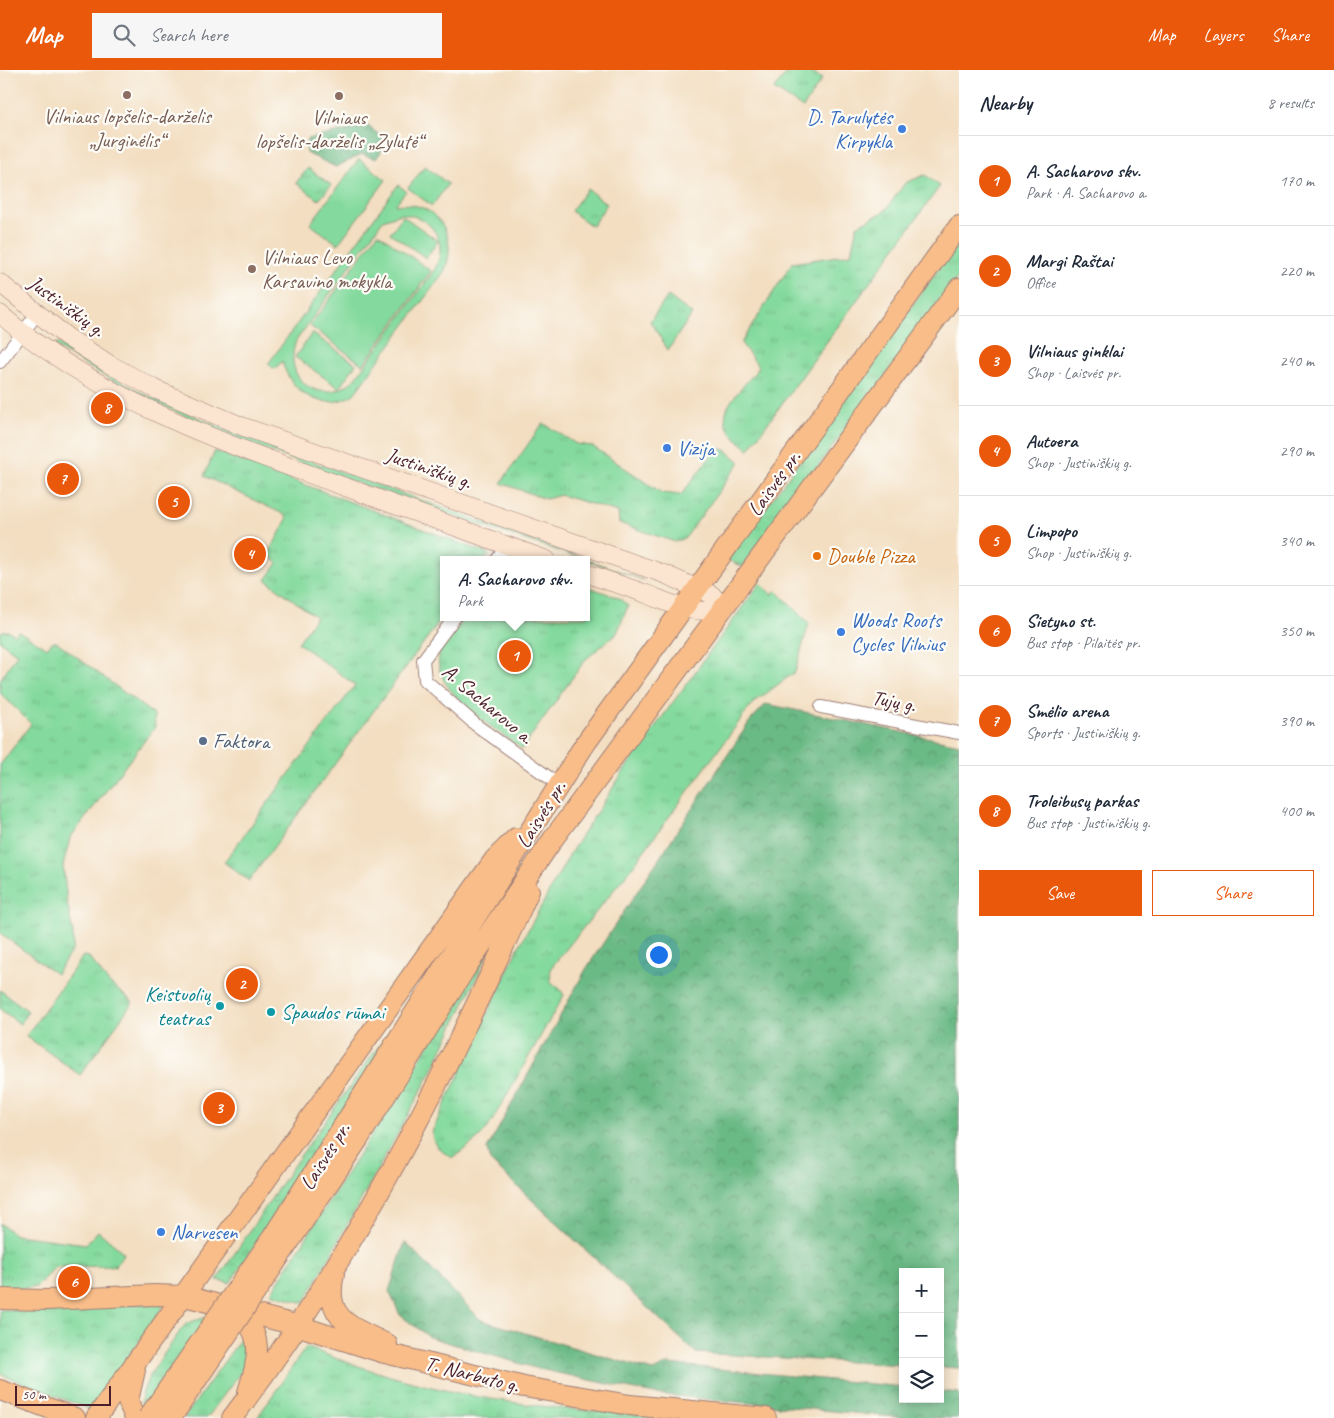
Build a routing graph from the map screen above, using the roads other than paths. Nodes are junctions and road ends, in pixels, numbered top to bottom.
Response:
1 (959, 226) edge
2 (0, 283) edge
3 (959, 288) edge
4 (0, 314) edge
5 (37, 314) junction
6 (22, 333) junction
7 (0, 362) edge
8 (502, 553) edge
9 (521, 556) edge
10 (590, 575) edge
11 (696, 588) junction
12 (681, 609) junction
13 (724, 609) junction
14 (452, 621) edge
15 (822, 706) dead end
16 (959, 733) edge
17 (558, 784) junction
18 (543, 810) junction
19 (553, 839) junction
20 (351, 1133) junction
21 (336, 1266) junction
22 (185, 1296) junction
23 (1, 1299) edge
24 (219, 1303) junction
25 (299, 1326) junction
26 (138, 1361) junction
27 (425, 1363) junction
28 (0, 1390) edge
29 (245, 1401) junction
30 (75, 1418) edge
31 (96, 1418) edge
32 (135, 1418) edge
33 (148, 1418) edge
34 (171, 1418) edge
35 (232, 1418) edge
36 (766, 1418) edge

1 - 11 main road, Laisvės pr.
2 - 5 main road, Justiniškių g.
3 - 13 main road, Laisvės pr.
4 - 6 main road
5 - 6 street
5 - 11 main road, Justiniškių g.
6 - 7 street
6 - 8 main road
8 - 9 main road
10 - 12 main road
11 - 12 main road, Laisvės pr.
11 - 13 main road, Justiniškių g.
12 - 13 main road
12 - 17 main road, Laisvės pr.
13 - 19 main road, Laisvės pr.
14 - 17 street, A. Sacharovo a.
15 - 16 street, Tujų g.
17 - 18 main road, Laisvės pr.
18 - 20 main road, Laisvės pr.
18 - 22 main road
19 - 20 main road, Laisvės pr.
19 - 21 main road, Laisvės pr.
20 - 33 main road, Laisvės pr., bridge
20 - 34 main road, Laisvės pr., bridge
21 - 25 main road, Laisvės pr.
21 - 27 main road
22 - 23 main road, T. Narbuto g.
22 - 24 main road, T. Narbuto g.
22 - 26 main road
24 - 25 main road, T. Narbuto g.
24 - 29 main road
25 - 27 main road, T. Narbuto g.
25 - 29 main road, Laisvės pr.
26 - 31 main road
26 - 32 main road
27 - 36 main road, T. Narbuto g.
28 - 30 main road
29 - 35 main road, Laisvės pr.

